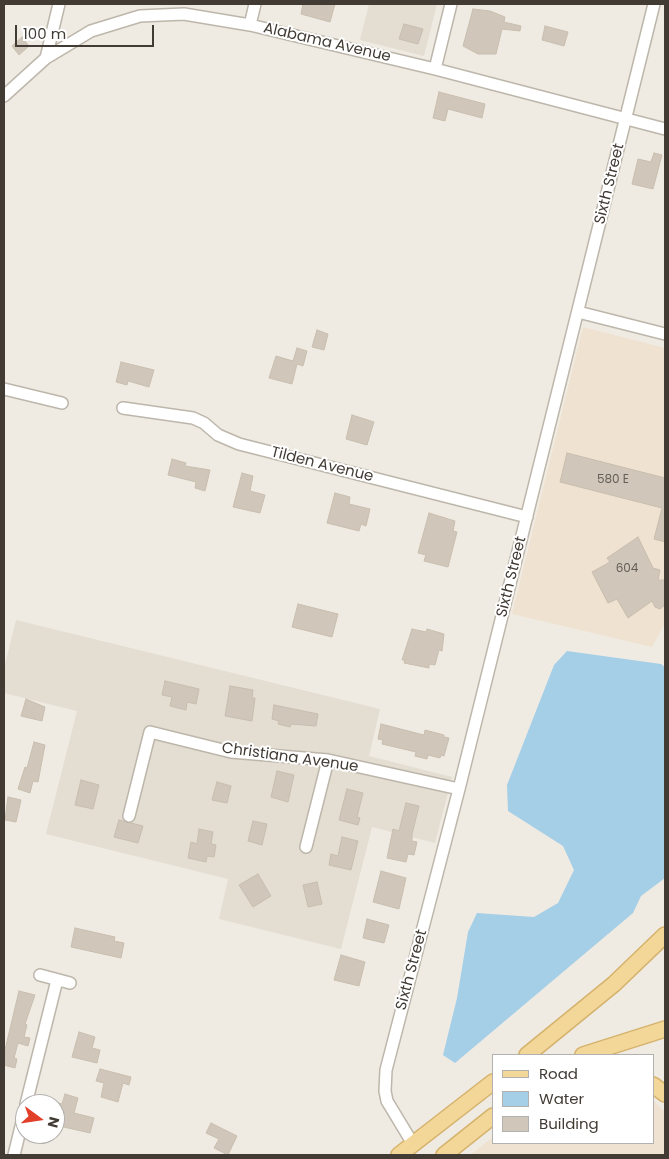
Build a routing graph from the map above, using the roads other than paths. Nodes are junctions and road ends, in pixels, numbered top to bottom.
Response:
1 (58, 4) edge
2 (255, 4) edge
3 (451, 4) edge
4 (654, 4) edge
5 (250, 25) junction
6 (46, 58) junction
7 (435, 69) junction
8 (4, 95) edge
9 (627, 119) junction
10 (665, 130) edge
11 (578, 312) junction
12 (665, 334) edge
13 (4, 390) edge
14 (62, 403) dead end
15 (123, 408) dead end
16 (527, 517) junction
17 (328, 760) junction
18 (459, 789) junction
19 (129, 816) dead end
20 (306, 847) dead end
21 (665, 936) edge
22 (40, 975) dead end
23 (56, 980) junction
24 (70, 983) dead end
25 (665, 1029) edge
26 (546, 1040) junction
27 (528, 1054) edge
28 (537, 1054) edge
29 (586, 1054) edge
30 (492, 1083) edge
31 (654, 1086) edge
32 (28, 1094) edge
33 (665, 1094) edge
34 (492, 1117) edge
35 (414, 1150) edge
36 (399, 1155) edge
37 (444, 1155) edge

1 - 6 street
2 - 5 street
3 - 7 street
4 - 9 street, Sixth Street
5 - 6 street, Alabama Avenue
5 - 7 street, Alabama Avenue
6 - 8 street, Alabama Avenue
7 - 9 street, Alabama Avenue
9 - 10 street, Alabama Avenue
9 - 11 street, Sixth Street
11 - 12 street
11 - 16 street, Sixth Street
13 - 14 street
15 - 16 street, Tilden Avenue
16 - 18 street, Sixth Street
17 - 18 street, Christiana Avenue
17 - 19 street, Christiana Avenue
17 - 20 street
18 - 35 street, Sixth Street
21 - 26 main road
22 - 23 street
23 - 24 street
23 - 32 street
25 - 29 main road
26 - 27 main road
26 - 28 main road
30 - 35 main road
31 - 33 main road
34 - 37 main road
35 - 36 main road

